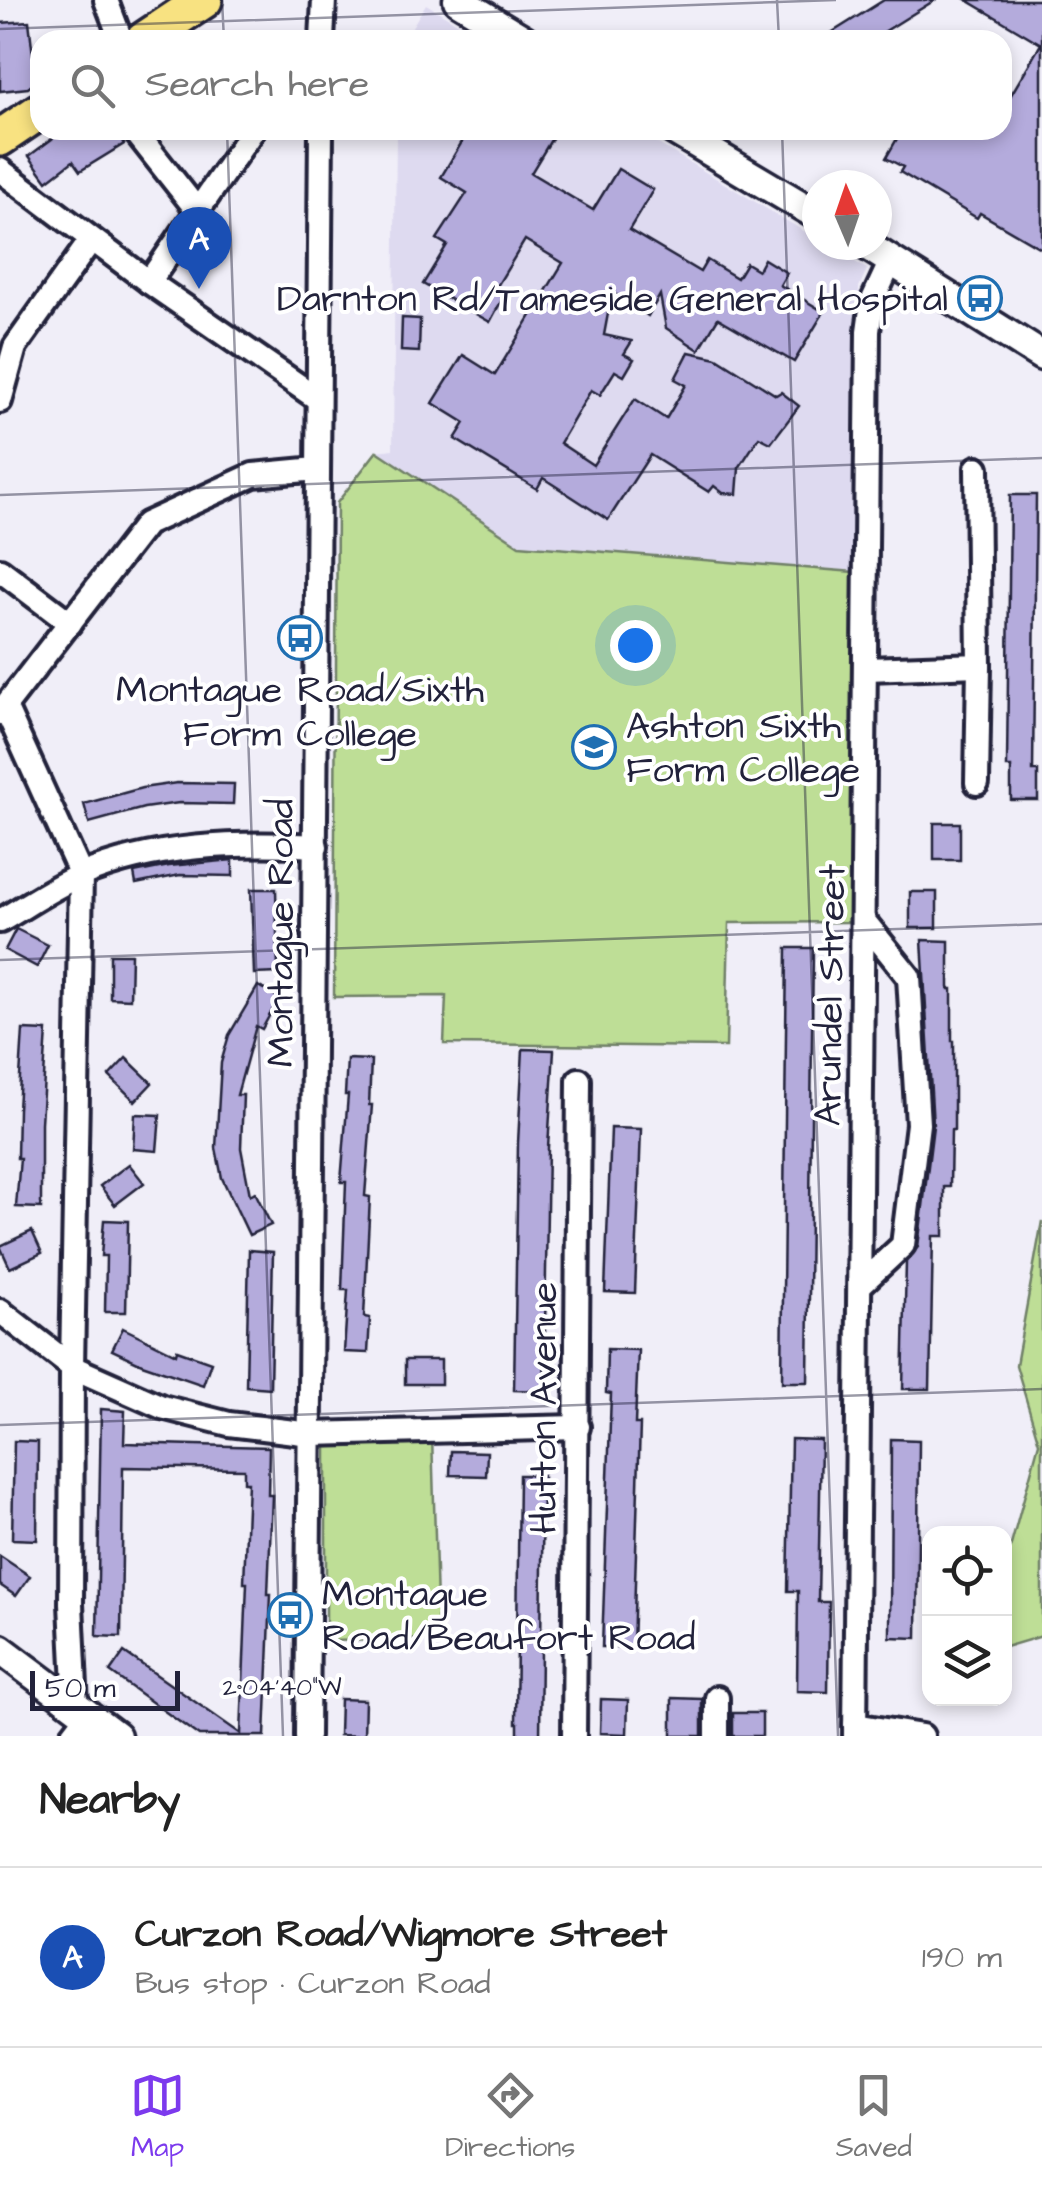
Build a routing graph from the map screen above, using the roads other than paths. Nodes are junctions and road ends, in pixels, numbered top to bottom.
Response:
1 (106, 0) edge
2 (204, 0) edge
3 (324, 0) edge
4 (458, 0) edge
5 (116, 30) edge
6 (159, 30) edge
7 (322, 30) edge
8 (508, 30) edge
9 (30, 117) edge
10 (2, 132) edge
11 (142, 140) edge
12 (246, 140) edge
13 (321, 140) edge
14 (691, 140) edge
15 (0, 170) edge
16 (802, 206) edge
17 (197, 210) junction
18 (92, 240) junction
19 (892, 260) joint
20 (149, 282) junction
21 (1042, 356) edge
22 (318, 398) junction
23 (0, 402) edge
24 (977, 468) dead end
25 (317, 469) junction
26 (0, 570) edge
27 (70, 623) junction
28 (978, 665) junction
29 (867, 668) junction
30 (2, 710) edge
31 (977, 783) dead end
32 (316, 846) junction
33 (81, 875) junction
34 (0, 920) edge
35 (864, 921) junction
36 (579, 1080) dead end
37 (860, 1285) junction
38 (0, 1311) edge
39 (72, 1368) junction
40 (578, 1427) junction
41 (312, 1434) junction
42 (0, 1650) edge
43 (717, 1698) dead end
44 (78, 1720) edge
45 (855, 1731) edge
46 (116, 1736) edge
47 (306, 1736) edge
48 (574, 1736) edge
49 (716, 1736) edge
50 (922, 1736) edge

1 - 5 street
2 - 6 main road
3 - 7 street
4 - 8 street
9 - 10 main road
11 - 17 street
12 - 17 street
13 - 22 street, Montague Road
14 - 16 street
15 - 18 street
17 - 20 street
18 - 20 street
18 - 23 street
19 - 21 street
19 - 29 street, Arundel Street
20 - 22 street
22 - 25 street, Montague Road
24 - 28 street
25 - 27 street
25 - 32 street, Montague Road
26 - 27 street
27 - 30 street
28 - 29 street
28 - 31 street
29 - 35 street, Arundel Street
30 - 33 street
32 - 33 street
32 - 41 street, Montague Road
33 - 34 street
33 - 39 street
35 - 37 street, Arundel Street
35 - 37 street
36 - 40 street, Hutton Avenue
37 - 45 street, Arundel Street
38 - 39 street
39 - 41 street
39 - 44 street
40 - 41 street
40 - 48 street, Hutton Avenue
41 - 47 street, Montague Road
42 - 44 street
43 - 49 street
44 - 46 street
45 - 50 street

